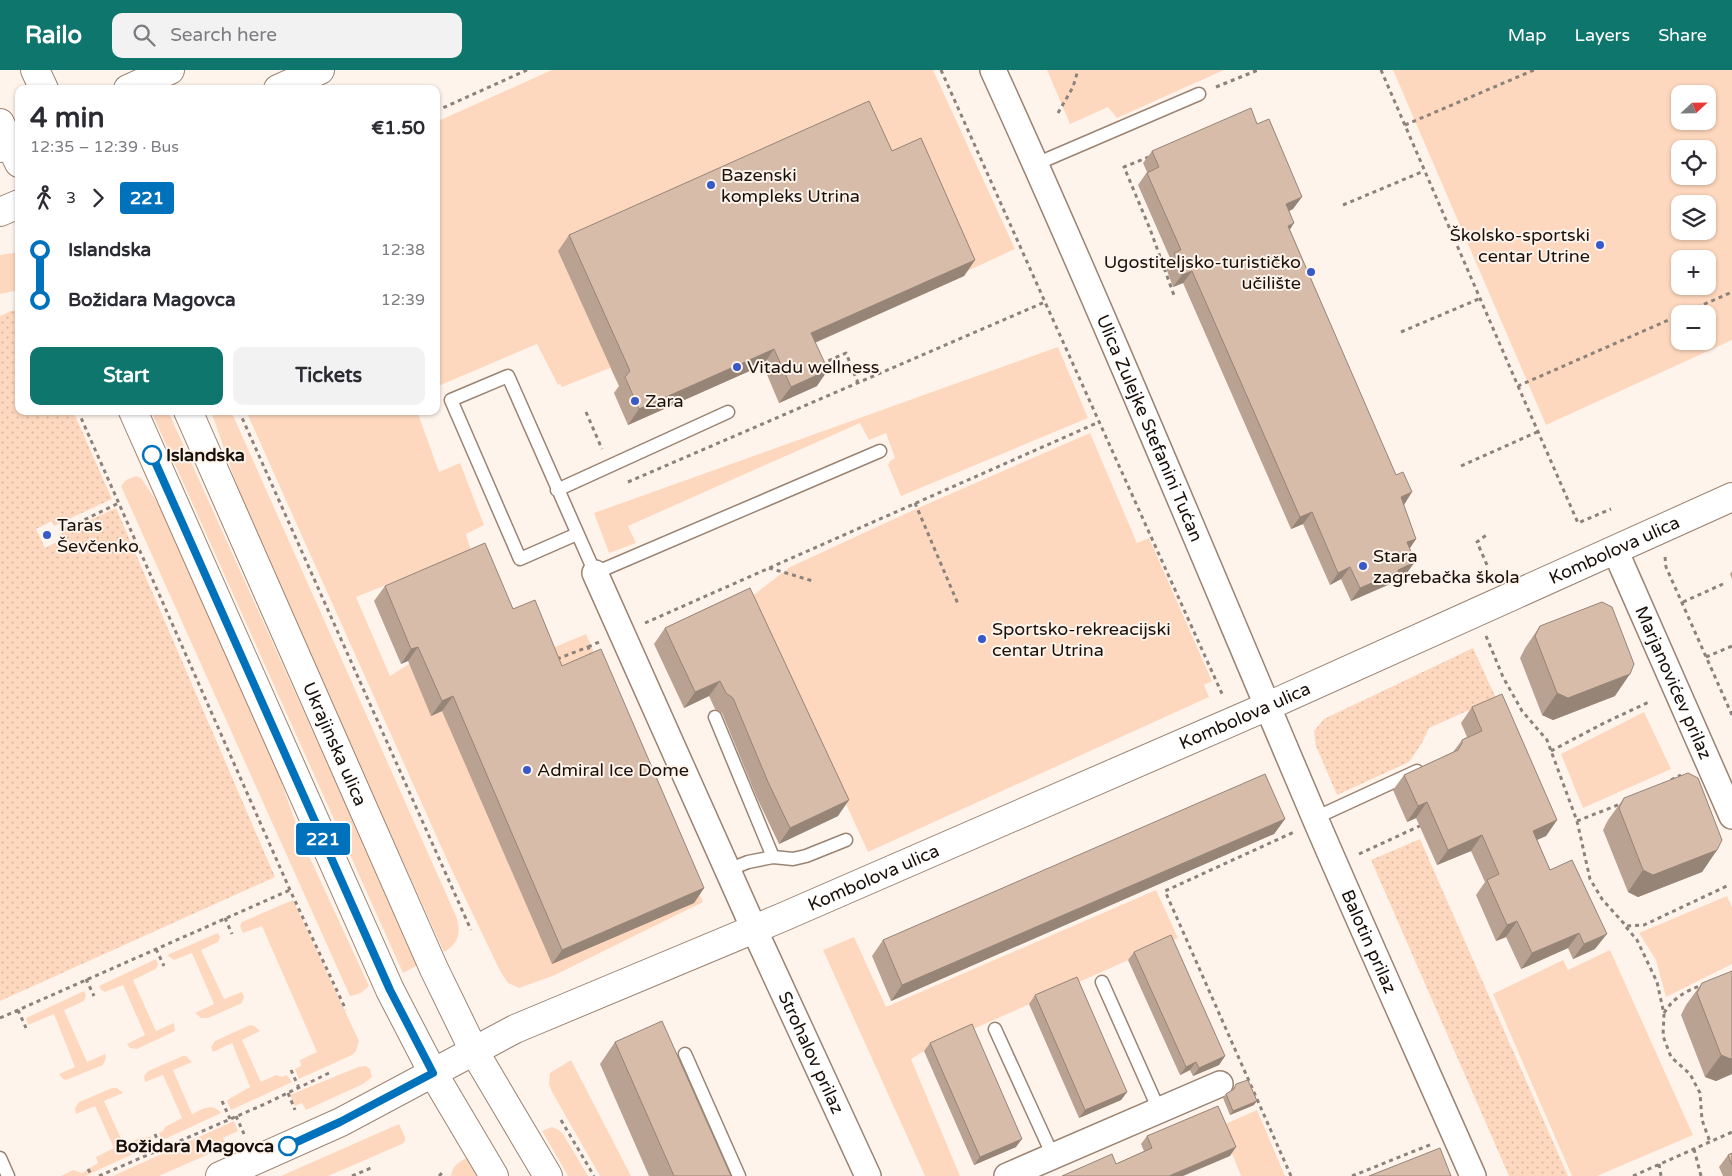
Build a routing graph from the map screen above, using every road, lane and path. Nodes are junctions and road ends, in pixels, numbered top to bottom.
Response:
1 (35, 70) edge
2 (170, 70) edge
3 (320, 70) edge
4 (527, 70) edge
5 (941, 70) edge
6 (993, 70) edge
7 (1078, 70) edge
8 (1258, 70) edge
9 (1381, 70) edge
10 (1534, 70) edge
11 (42, 85) edge
12 (137, 85) edge
13 (287, 85) edge
14 (1199, 94) joint
15 (440, 109) edge
16 (1058, 113) dead end
17 (1405, 125) junction
18 (1154, 156) edge
19 (1036, 164) junction
20 (1424, 171) junction
21 (1343, 205) dead end
22 (15, 206) edge
23 (0, 212) edge
24 (1732, 292) edge
25 (1175, 298) dead end
26 (1481, 298) junction
27 (1045, 302) junction
28 (1702, 305) edge
29 (1671, 318) edge
30 (1401, 332) dead end
31 (816, 366) edge
32 (858, 383) junction
33 (1518, 386) junction
34 (728, 412) dead end
35 (80, 415) edge
36 (135, 415) edge
37 (190, 415) edge
38 (241, 415) edge
39 (1099, 422) junction
40 (1538, 432) junction
41 (880, 451) dead end
42 (1461, 466) dead end
43 (627, 482) dead end
44 (558, 490) junction
45 (1732, 497) edge
46 (119, 503) junction
47 (915, 503) junction
48 (1611, 508) dead end
49 (63, 530) dead end
50 (1489, 533) dead end
51 (577, 534) junction
52 (1615, 550) junction
53 (1665, 553) dead end
54 (1487, 566) dead end
55 (769, 568) junction
56 (594, 573) junction
57 (813, 581) dead end
58 (1723, 584) dead end
59 (1683, 602) junction
60 (958, 604) dead end
61 (637, 626) dead end
62 (1482, 628) dead end
63 (1732, 646) edge
64 (1706, 657) junction
65 (554, 660) edge
66 (596, 665) edge
67 (1223, 698) dead end
68 (1649, 702) dead end
69 (1268, 706) junction
70 (1731, 712) edge
71 (714, 717) dead end
72 (1551, 750) junction
73 (1425, 767) edge
74 (1681, 775) edge
75 (1666, 783) edge
76 (1627, 801) edge
77 (1732, 816) edge
78 (1432, 820) edge
79 (1577, 821) junction
80 (1307, 824) junction
81 (846, 840) dead end
82 (1357, 855) dead end
83 (773, 857) junction
84 (728, 870) junction
85 (1730, 885) dead end
86 (290, 890) junction
87 (225, 918) junction
88 (1626, 926) junction
89 (754, 929) junction
90 (471, 930) dead end
91 (232, 934) dead end
92 (156, 949) junction
93 (164, 966) dead end
94 (86, 979) junction
95 (1102, 982) dead end
96 (1706, 983) edge
97 (94, 996) dead end
98 (18, 1010) junction
99 (346, 1010) dead end
100 (1664, 1014) junction
101 (0, 1018) edge
102 (26, 1028) dead end
103 (995, 1029) dead end
104 (474, 1051) junction
105 (685, 1054) dead end
106 (291, 1070) dead end
107 (329, 1073) dead end
108 (433, 1073) junction
109 (1220, 1084) dead end
110 (298, 1088) junction
111 (288, 1093) junction
112 (222, 1101) dead end
113 (295, 1110) dead end
114 (1159, 1110) junction
115 (236, 1116) junction
116 (230, 1119) junction
117 (561, 1120) dead end
118 (1732, 1132) edge
119 (155, 1134) dead end
120 (244, 1134) dead end
121 (1436, 1142) dead end
122 (1710, 1142) junction
123 (161, 1149) junction
124 (1694, 1149) junction
125 (1052, 1156) junction
126 (0, 1158) edge
127 (1660, 1164) junction
128 (370, 1168) dead end
129 (88, 1169) dead end
130 (444, 1171) dead end
131 (8, 1176) edge
132 (92, 1176) edge
133 (99, 1176) edge
134 (220, 1176) edge
135 (352, 1176) edge
136 (439, 1176) edge
137 (494, 1176) edge
138 (548, 1176) edge
139 (594, 1176) edge
140 (739, 1176) edge
141 (868, 1176) edge
142 (1007, 1176) edge
143 (1291, 1176) edge
144 (1352, 1176) edge
145 (1473, 1176) edge
146 (1633, 1176) edge
147 (1661, 1176) edge
148 (1701, 1176) edge

1 - 11 street
2 - 12 street
3 - 13 street
4 - 15 path
5 - 27 path
6 - 19 street, Ulica Zulejke Stefanini Tućan
7 - 16 path
8 - 14 path
9 - 17 path
10 - 17 path
14 - 19 lane
17 - 20 path
18 - 25 path
19 - 69 street, Ulica Zulejke Stefanini Tućan
20 - 21 path
20 - 26 path
22 - 23 street
24 - 28 path
26 - 30 path
26 - 33 path
27 - 32 path
27 - 39 path
29 - 33 path
31 - 32 path
32 - 43 path
33 - 40 path
34 - 44 lane
35 - 46 path
36 - 108 street
37 - 104 street, Ukrajinska ulica
38 - 90 path
39 - 47 path
39 - 67 path
40 - 42 path
40 - 48 path
41 - 56 lane
44 - 51 lane
44 - 51 lane
45 - 52 street, Kombolova ulica
46 - 49 path
46 - 86 path
47 - 55 path
47 - 60 path
50 - 54 path
51 - 56 lane
52 - 69 street, Kombolova ulica
52 - 77 street, Marjanovićev prilaz
53 - 59 path
55 - 57 path
55 - 61 path
56 - 84 street
58 - 59 path
59 - 64 path
62 - 72 path
63 - 64 path
64 - 70 path
65 - 66 path
68 - 72 path
69 - 80 street, Balotin prilaz
69 - 89 street, Kombolova ulica
71 - 83 lane
72 - 79 path
73 - 80 lane
74 - 75 path
76 - 79 path
78 - 82 path
79 - 88 path
80 - 143 path
80 - 145 street, Balotin prilaz
81 - 83 lane
83 - 84 lane
84 - 89 street
85 - 88 path
86 - 87 path
86 - 99 path
87 - 91 path
87 - 92 path
88 - 100 path
89 - 104 street, Kombolova ulica
89 - 141 street, Strohalov prilaz
92 - 93 path
92 - 94 path
94 - 97 path
94 - 98 path
95 - 114 lane
96 - 100 path
98 - 101 path
98 - 102 path
100 - 122 path
103 - 125 lane
104 - 108 street, Kombolova ulica
104 - 138 street, Ukrajinska ulica
105 - 140 lane
106 - 110 path
107 - 110 path
108 - 134 street, Kombolova ulica
108 - 137 street
109 - 114 street
110 - 111 path
111 - 113 path
111 - 115 path
112 - 116 path
114 - 125 street
115 - 116 path
115 - 120 path
116 - 123 path
117 - 139 path
118 - 122 path
119 - 123 path
121 - 144 path
122 - 124 path
123 - 133 path
124 - 127 path
124 - 148 path
125 - 142 street
126 - 131 lane
127 - 146 path
127 - 147 path
128 - 135 path
129 - 132 path
130 - 136 path

